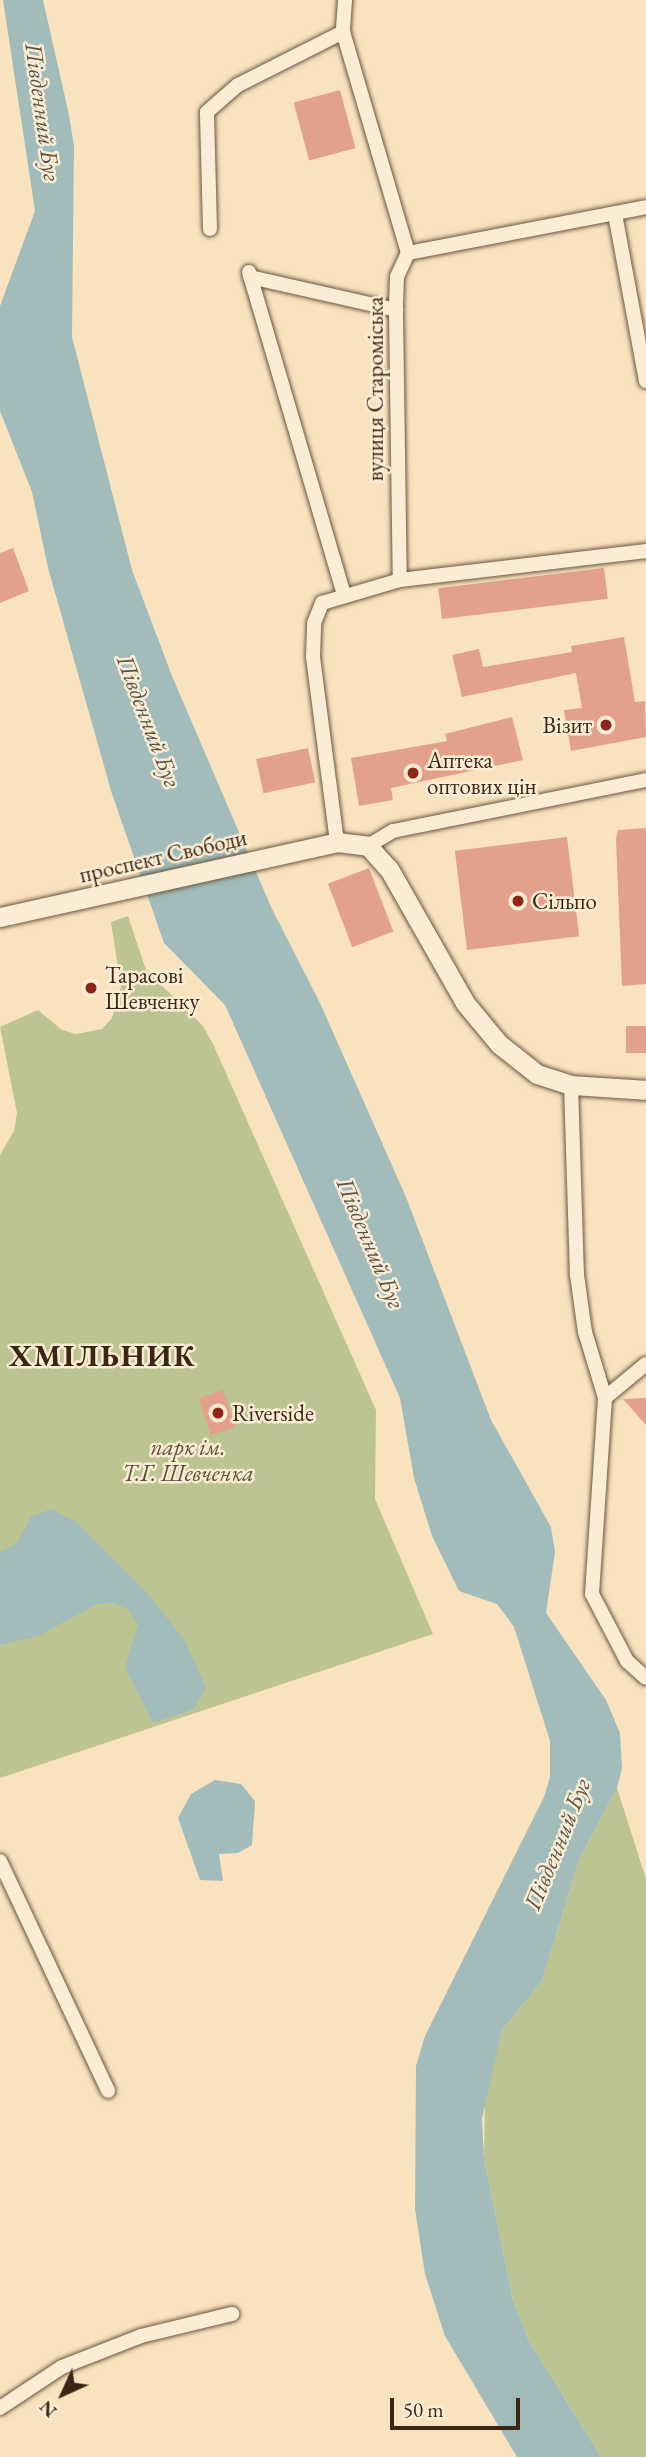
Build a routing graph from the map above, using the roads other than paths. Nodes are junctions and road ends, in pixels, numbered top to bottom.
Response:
1 (345, 0) edge
2 (343, 32) junction
3 (646, 206) edge
4 (615, 214) junction
5 (210, 229) dead end
6 (408, 253) junction
7 (396, 310) junction
8 (646, 381) edge
9 (646, 551) edge
10 (400, 580) junction
11 (344, 595) junction
12 (646, 780) edge
13 (337, 842) junction
14 (368, 846) junction
15 (0, 917) edge
16 (571, 1085) junction
17 (646, 1090) edge
18 (646, 1364) edge
19 (605, 1398) junction
20 (646, 1678) edge
21 (0, 1861) edge
22 (108, 2091) dead end
23 (232, 2314) dead end
24 (0, 2408) edge

1 - 2 street
2 - 5 street
2 - 6 street
3 - 4 street
4 - 6 street
4 - 8 street
6 - 7 street, вулиця Староміська
7 - 10 street, вулиця Староміська
7 - 11 street
9 - 10 street
10 - 11 street
11 - 13 street
12 - 14 street
13 - 14 main road, проспект Свободи
13 - 15 main road, проспект Свободи
14 - 16 main road
16 - 17 main road
16 - 19 street
18 - 19 street
19 - 20 street
21 - 22 street
23 - 24 street

